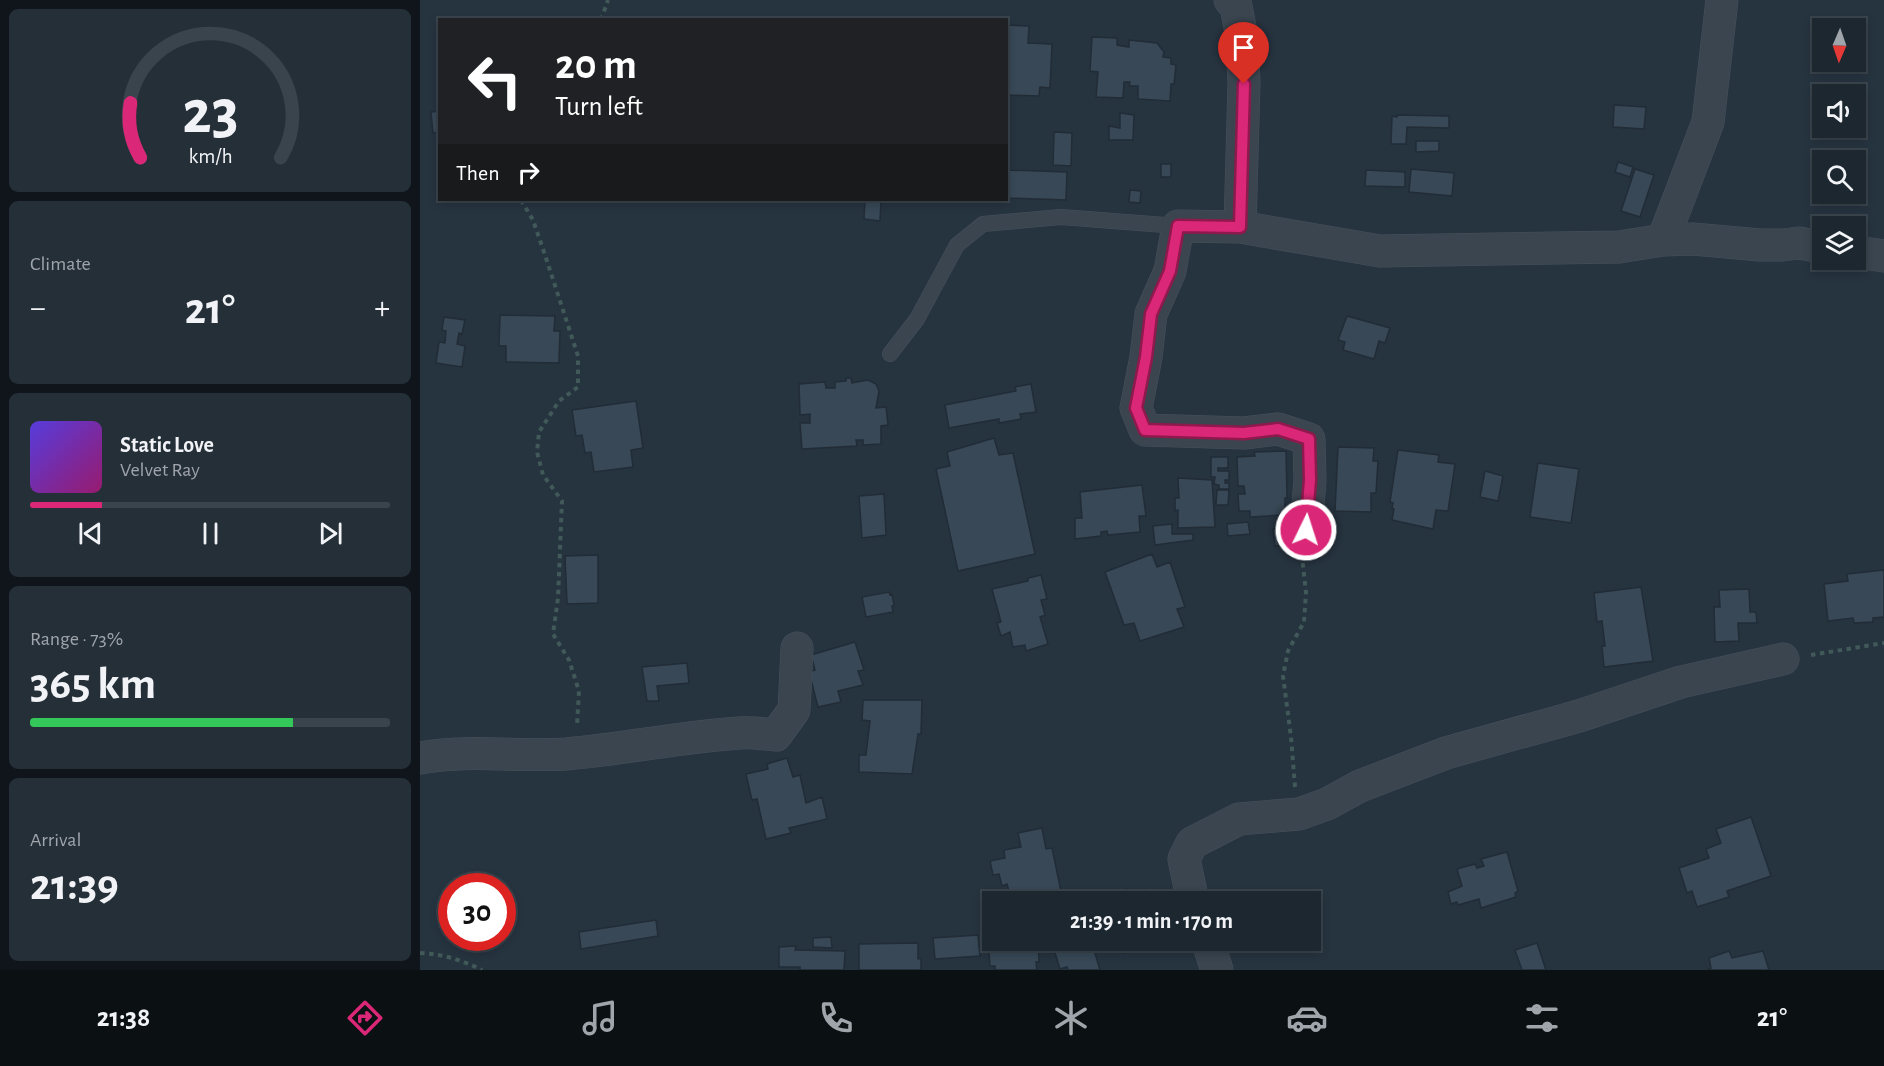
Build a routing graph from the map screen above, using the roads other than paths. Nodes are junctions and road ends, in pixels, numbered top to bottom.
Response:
1 (1230, 0) edge
2 (1722, 0) edge
3 (1178, 226) junction
4 (1240, 227) junction
5 (1664, 240) junction
6 (1812, 245) edge
7 (1866, 253) edge
8 (1884, 256) edge
9 (890, 354) dead end
10 (1306, 530) road end
11 (797, 648) dead end
12 (1782, 659) road end
13 (420, 758) edge
14 (1191, 891) edge
15 (1211, 951) edge
16 (1217, 970) edge

1 - 4 street
2 - 5 street
3 - 4 street
3 - 9 lane
3 - 10 street
4 - 5 street
5 - 6 street
7 - 8 street
11 - 13 street
12 - 14 street
15 - 16 street

